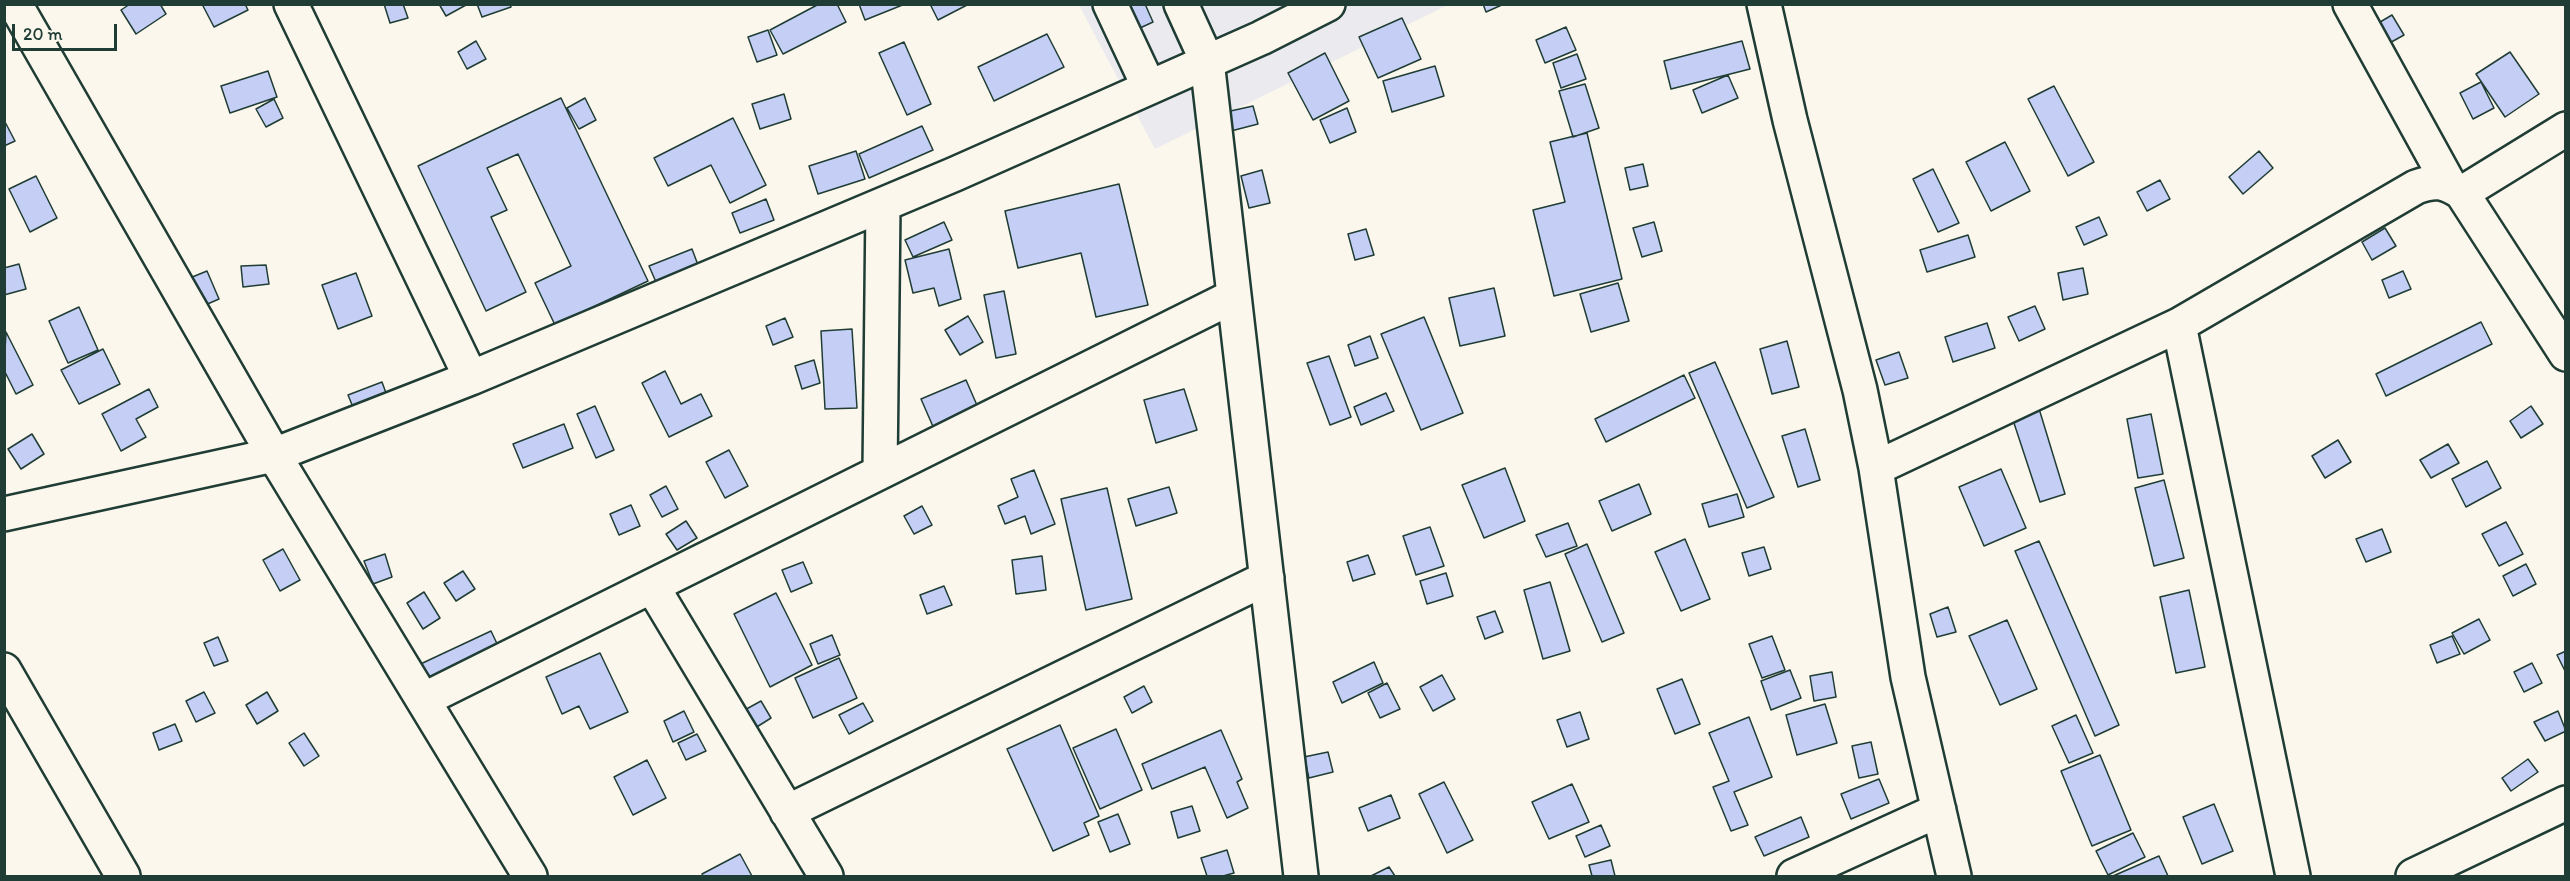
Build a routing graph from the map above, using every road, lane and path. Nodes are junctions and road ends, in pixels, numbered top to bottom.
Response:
1 (15, 4) edge
2 (291, 4) edge
3 (1110, 4) edge
4 (1181, 4) edge
5 (1328, 4) edge
6 (1764, 4) edge
7 (2350, 4) edge
8 (1207, 61) junction
9 (1149, 87) junction
10 (2565, 129) edge
11 (2455, 188) junction
12 (883, 205) junction
13 (1234, 296) junction
14 (2179, 325) junction
15 (2565, 354) edge
16 (471, 378) junction
17 (274, 455) junction
18 (1876, 468) junction
19 (880, 472) junction
20 (4, 514) edge
21 (1267, 578) junction
22 (652, 585) junction
23 (4, 670) edge
24 (423, 700) junction
25 (2565, 803) edge
26 (1939, 810) junction
27 (787, 812) junction
28 (123, 876) edge
29 (530, 876) edge
30 (826, 876) edge
31 (1301, 876) edge
32 (1794, 876) edge
33 (1954, 876) edge
34 (2293, 876) edge
35 (2413, 876) edge

1 - 17 street
2 - 16 street
3 - 9 street
4 - 8 street
5 - 8 street
6 - 18 street
7 - 11 street
8 - 9 street
8 - 13 street
9 - 12 street
10 - 11 street
11 - 14 street
11 - 15 street
12 - 16 street
12 - 19 street
13 - 19 street
13 - 21 street
14 - 18 street
14 - 34 street
16 - 17 street
17 - 20 street
17 - 24 street
18 - 26 street
19 - 22 street
21 - 27 street
21 - 31 street
22 - 24 street
22 - 27 street
23 - 28 street
24 - 29 street
25 - 35 street
26 - 32 street
26 - 33 street
27 - 30 street

